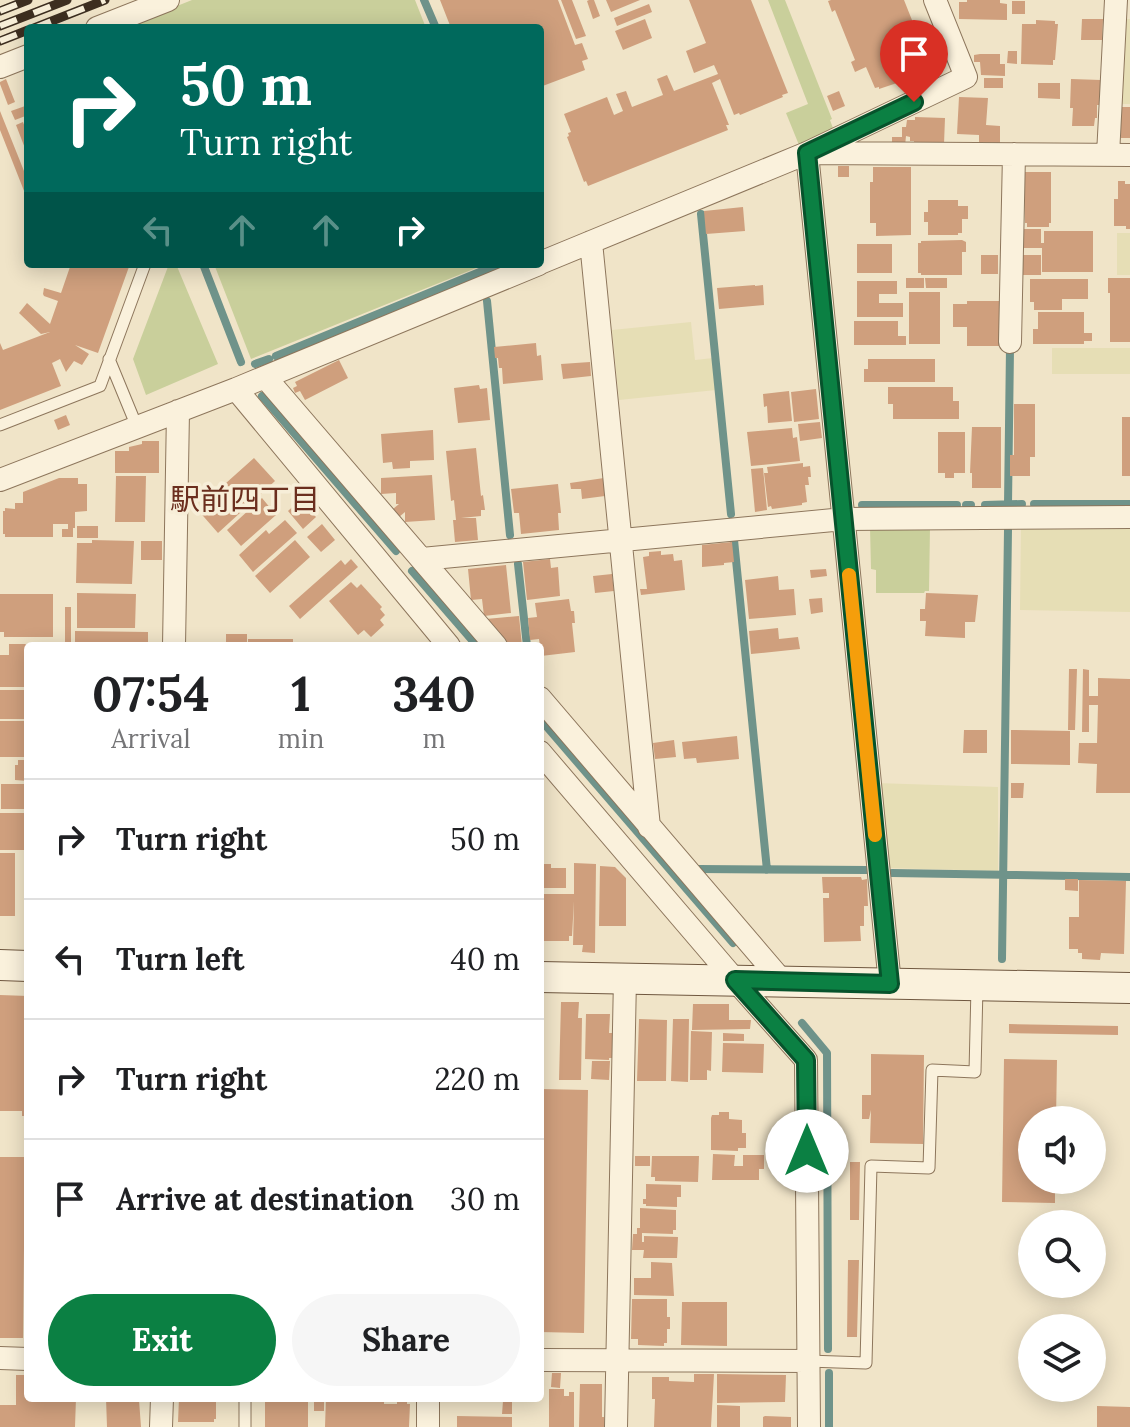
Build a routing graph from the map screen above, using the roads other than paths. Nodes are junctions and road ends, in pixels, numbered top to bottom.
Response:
1 (168, 0) edge
2 (935, 0) edge
3 (1116, 0) edge
4 (107, 24) edge
5 (24, 58) edge
6 (0, 67) edge
7 (807, 153) junction
8 (1014, 154) junction
9 (1119, 155) edge
10 (591, 242) junction
11 (544, 262) edge
12 (143, 268) edge
13 (529, 268) edge
14 (1010, 342) dead end
15 (109, 359) junction
16 (265, 377) junction
17 (236, 389) junction
18 (178, 411) junction
19 (0, 425) edge
20 (137, 427) junction
21 (0, 480) edge
22 (1130, 517) edge
23 (844, 519) junction
24 (621, 540) junction
25 (422, 559) junction
26 (174, 642) edge
27 (444, 642) edge
28 (493, 642) edge
29 (544, 703) edge
30 (544, 757) edge
31 (649, 827) junction
32 (0, 965) edge
33 (24, 966) edge
34 (544, 977) edge
35 (625, 978) junction
36 (735, 980) junction
37 (783, 982) junction
38 (890, 984) junction
39 (977, 986) junction
40 (1130, 988) edge
41 (0, 1358) edge
42 (24, 1359) edge
43 (544, 1360) edge
44 (617, 1361) junction
45 (808, 1361) junction
46 (162, 1402) edge
47 (245, 1402) edge
48 (428, 1402) edge
49 (161, 1427) edge
50 (245, 1427) edge
51 (428, 1427) edge
52 (616, 1427) edge
53 (809, 1427) edge

1 - 4 street
2 - 7 street
3 - 9 street
5 - 6 street
7 - 8 street
7 - 10 street
7 - 23 street
8 - 9 street
8 - 14 street
10 - 11 street
10 - 24 street
12 - 15 lane
13 - 16 street
15 - 19 lane
15 - 20 lane
16 - 17 street
16 - 25 street
17 - 18 street
17 - 27 street
18 - 20 street
18 - 26 street
20 - 21 street
22 - 23 street
23 - 24 street
23 - 38 street
24 - 25 street
24 - 31 street
25 - 28 street
29 - 31 street
30 - 36 street
31 - 37 street
32 - 33 street
34 - 35 street
35 - 36 street
35 - 44 street
36 - 37 street
36 - 45 street
37 - 38 street
38 - 39 street
39 - 40 street
39 - 45 lane
41 - 42 street
43 - 44 street
44 - 45 street
44 - 52 street
45 - 53 street
46 - 49 street
47 - 50 lane
48 - 51 street

